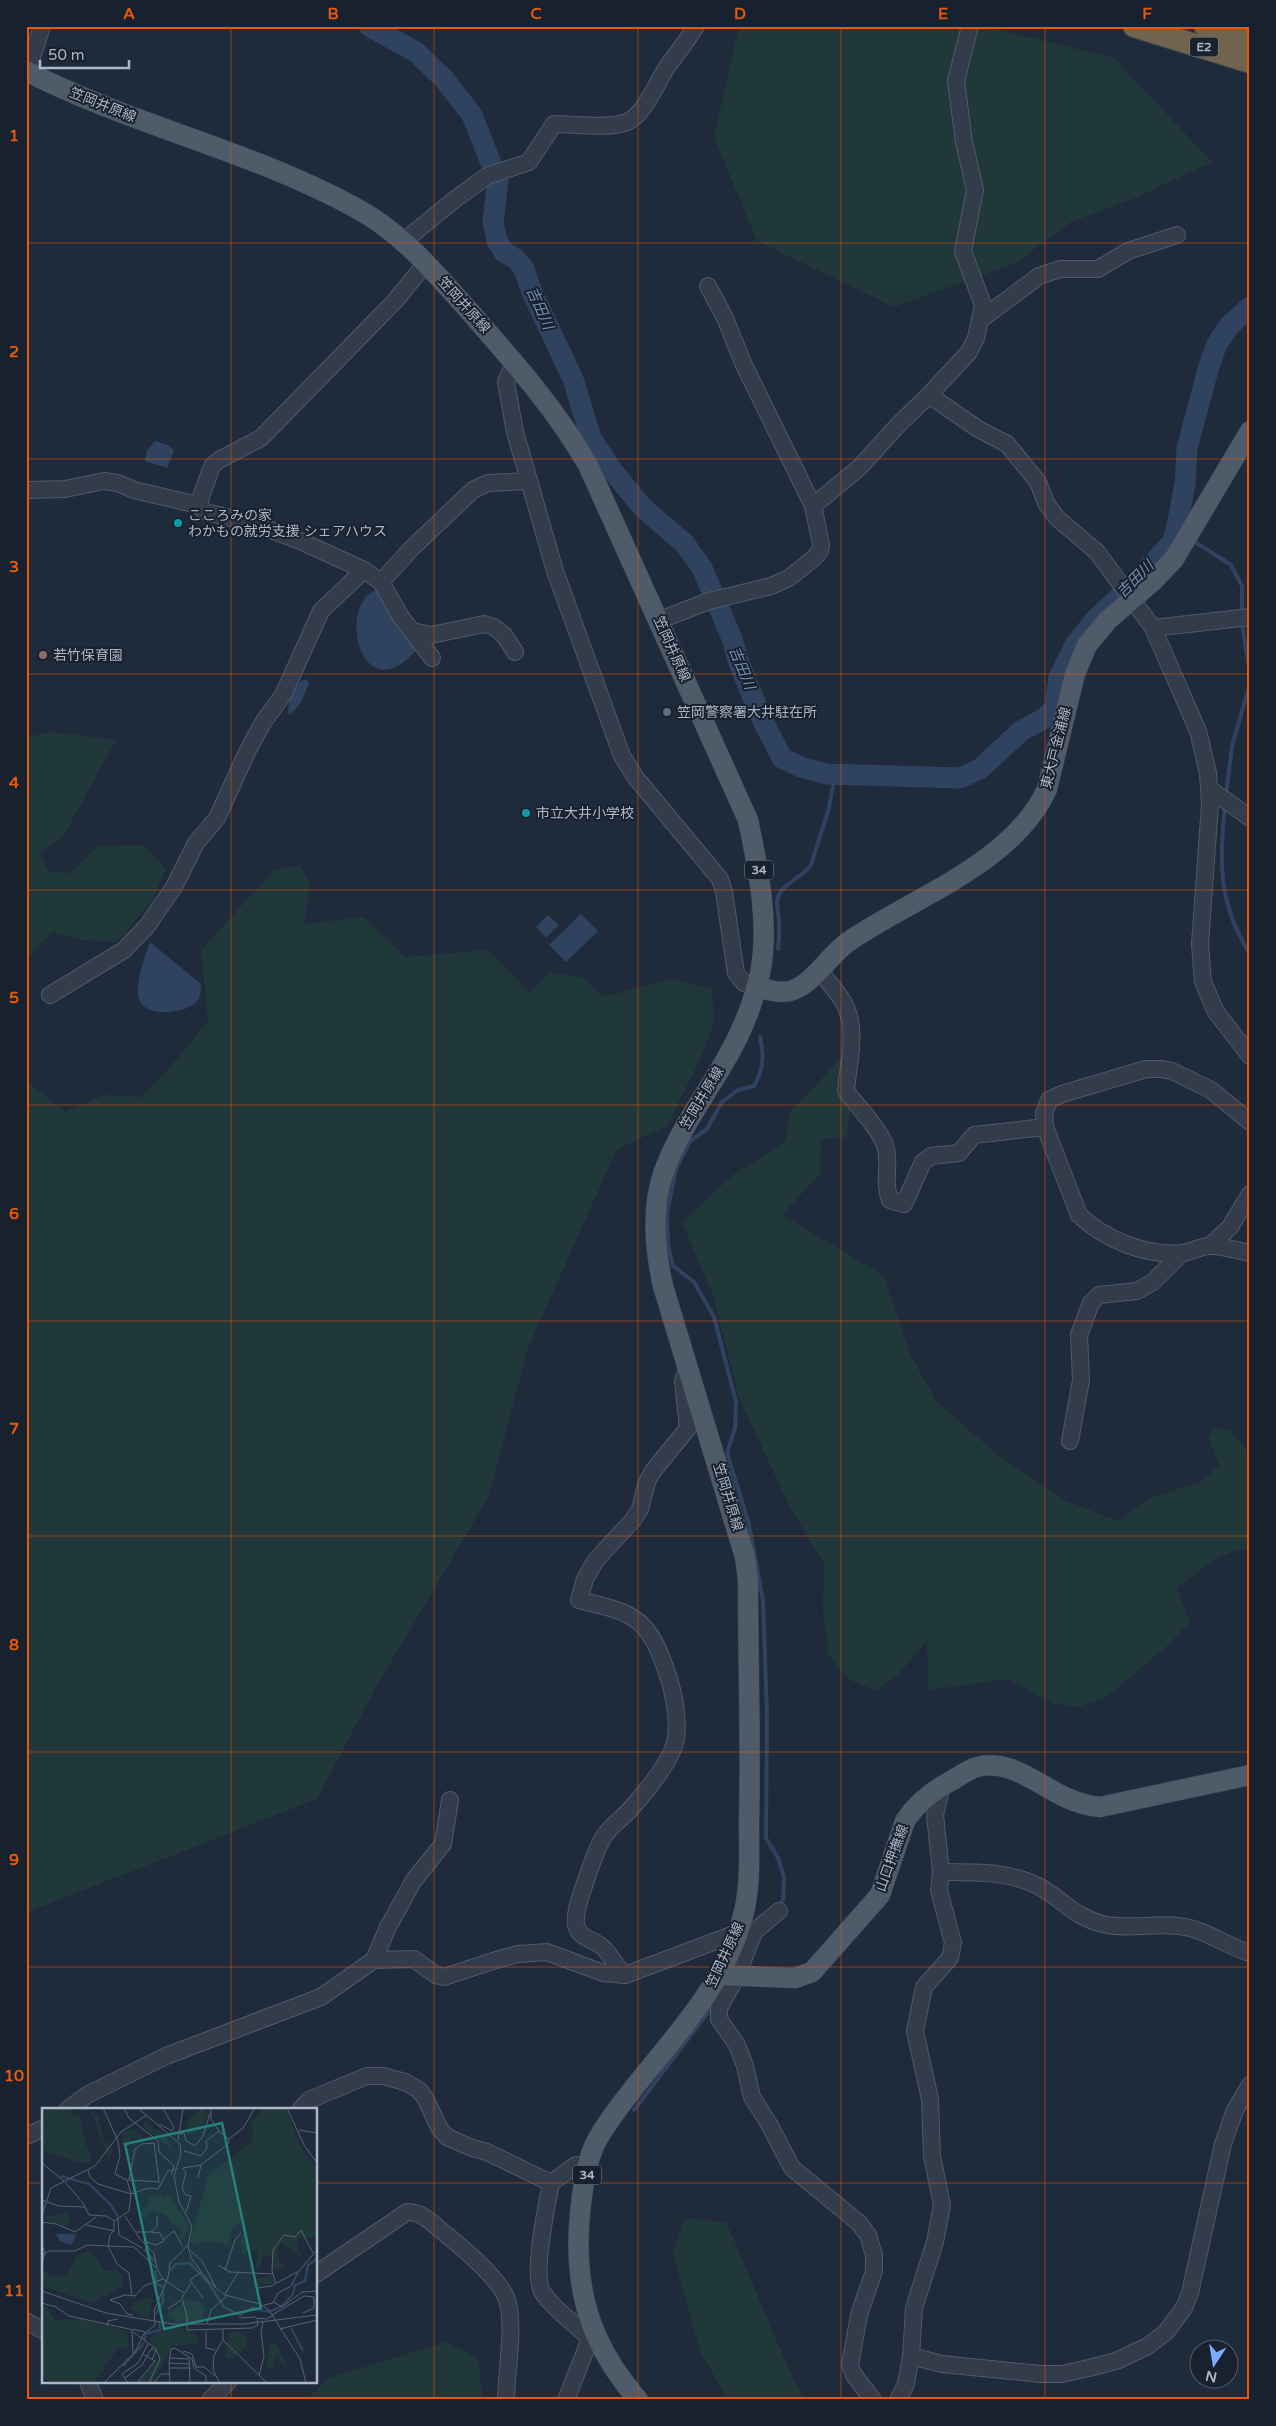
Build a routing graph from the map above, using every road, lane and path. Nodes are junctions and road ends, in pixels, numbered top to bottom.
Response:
1 (42, 26) edge
2 (696, 26) edge
3 (970, 26) edge
4 (1134, 26) edge
5 (1205, 26) edge
6 (1250, 41) edge
7 (1250, 62) edge
8 (26, 70) edge
9 (1177, 235) dead end
10 (404, 241) junction
11 (426, 263) junction
12 (708, 286) dead end
13 (980, 320) junction
14 (518, 366) junction
15 (929, 395) junction
16 (1250, 432) edge
17 (529, 481) junction
18 (26, 490) edge
19 (198, 505) junction
20 (813, 506) junction
21 (364, 570) junction
22 (381, 582) junction
23 (1126, 593) junction
24 (1245, 617) edge
25 (660, 620) junction
26 (1152, 628) junction
27 (412, 631) junction
28 (515, 652) dead end
29 (432, 658) dead end
30 (1220, 796) junction
31 (1250, 818) edge
32 (819, 970) junction
33 (756, 987) junction
34 (50, 995) dead end
35 (1250, 1056) edge
36 (1250, 1122) edge
37 (1045, 1127) junction
38 (1250, 1194) edge
39 (1211, 1245) junction
40 (1182, 1253) junction
41 (1250, 1253) edge
42 (687, 1368) junction
43 (1070, 1441) dead end
44 (1250, 1775) edge
45 (942, 1786) junction
46 (450, 1800) dead end
47 (941, 1872) junction
48 (779, 1911) dead end
49 (737, 1933) junction
50 (1250, 1953) edge
51 (374, 1960) junction
52 (625, 1975) junction
53 (728, 1976) junction
54 (1250, 2085) edge
55 (70, 2108) edge
56 (302, 2108) edge
57 (42, 2129) edge
58 (26, 2136) edge
59 (588, 2166) junction
60 (552, 2183) junction
61 (318, 2273) edge
62 (26, 2321) edge
63 (42, 2330) edge
64 (592, 2338) junction
65 (910, 2356) junction
66 (89, 2384) edge
67 (226, 2384) edge
68 (95, 2400) edge
69 (210, 2400) edge
70 (506, 2400) edge
71 (566, 2400) edge
72 (638, 2400) edge
73 (873, 2400) edge
74 (898, 2400) edge

1 - 8 street
2 - 10 street
3 - 13 street
4 - 7 highway, E2
5 - 6 highway, E2
8 - 10 main road, 笠岡井原線 / 34
9 - 13 street
10 - 11 main road, 笠岡井原線 / 34
11 - 14 main road, 笠岡井原線 / 34
11 - 19 street
12 - 20 street
13 - 15 street
14 - 17 street
14 - 25 main road, 笠岡井原線 / 34
15 - 20 street
15 - 23 street
16 - 23 main road, 東大戸金浦線
17 - 22 street
17 - 33 street
18 - 19 street
19 - 21 street
20 - 25 street
21 - 22 street
21 - 34 street
22 - 27 street
23 - 26 street
23 - 32 main road, 東大戸金浦線
24 - 26 street
25 - 33 main road, 笠岡井原線 / 34
26 - 30 street
27 - 28 street
27 - 29 street
30 - 31 street
30 - 35 street
32 - 33 main road, 東大戸金浦線
32 - 37 street
33 - 42 main road, 笠岡井原線 / 34
36 - 37 street
37 - 40 street
38 - 39 street
39 - 40 street
39 - 41 street
40 - 43 street
42 - 49 main road, 笠岡井原線 / 34
42 - 52 street
44 - 45 main road, 山口押撫線
45 - 47 street
45 - 53 main road, 山口押撫線
46 - 51 street
47 - 50 street
47 - 65 street
48 - 53 street
49 - 52 street
49 - 53 main road, 笠岡井原線 / 34
51 - 52 street
51 - 55 street
53 - 59 main road, 笠岡井原線 / 34
53 - 73 street
54 - 65 street
56 - 60 street
57 - 58 street
59 - 60 street
59 - 64 main road, 笠岡井原線 / 34
60 - 64 street
61 - 70 street
62 - 63 street
64 - 71 street
64 - 72 main road, 笠岡井原線 / 34
65 - 74 street
66 - 68 street
67 - 69 street

